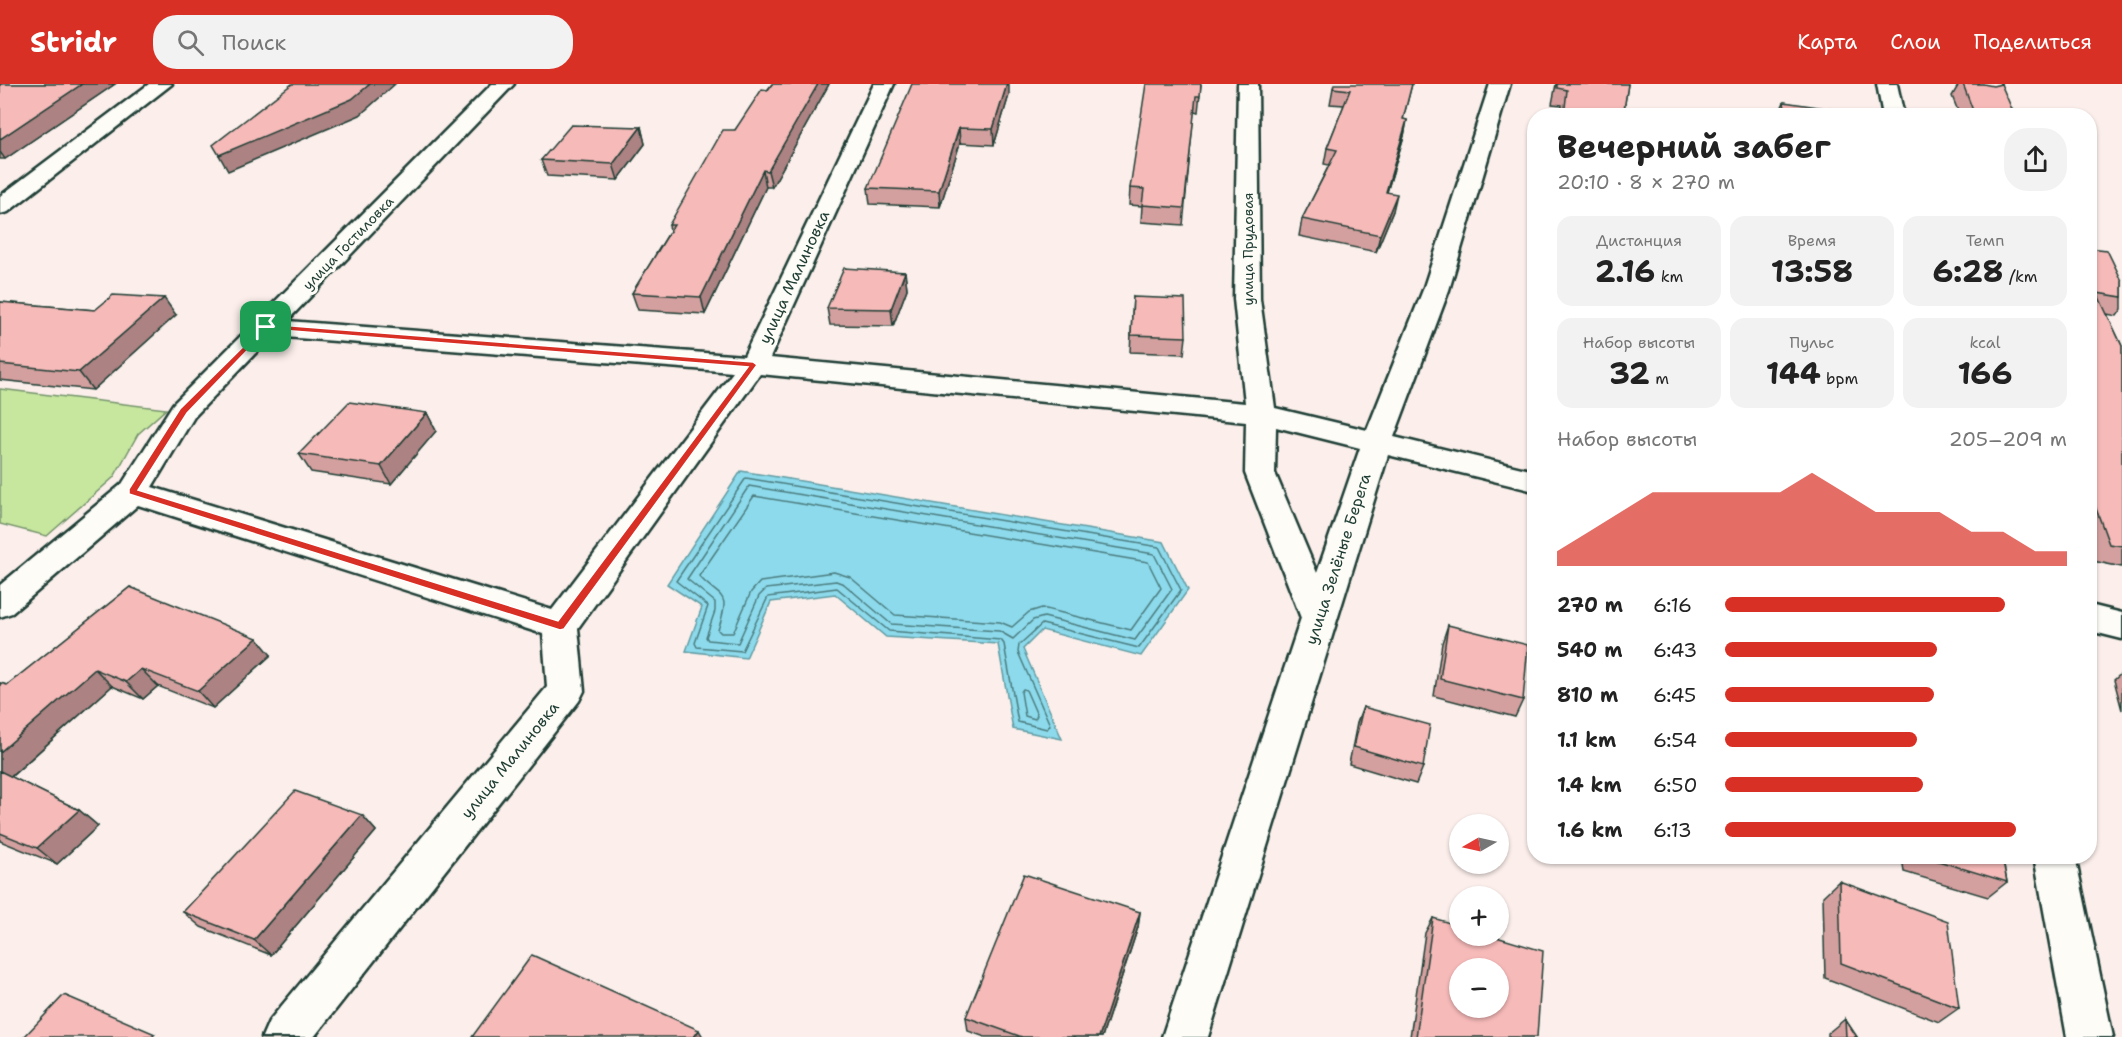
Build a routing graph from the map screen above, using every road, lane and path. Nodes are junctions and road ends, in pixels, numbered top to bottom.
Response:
1 (162, 84) edge
2 (504, 84) edge
3 (884, 84) edge
4 (1248, 84) edge
5 (1500, 84) edge
6 (1887, 84) edge
7 (1892, 108) edge
8 (0, 207) edge
9 (266, 327) junction
10 (753, 365) junction
11 (1261, 414) junction
12 (1377, 442) junction
13 (1527, 479) edge
14 (133, 492) junction
15 (0, 604) edge
16 (1318, 618) junction
17 (2097, 620) edge
18 (560, 626) junction
19 (2122, 626) edge
20 (2056, 864) edge
21 (285, 1037) edge
22 (1185, 1037) edge
23 (2090, 1037) edge

1 - 8 street
2 - 9 street, улица Гостиловка
3 - 10 street, улица Малиновка
4 - 11 street, улица Прудовая
5 - 12 street, улица Зелёные Берега
6 - 7 street
9 - 10 street
9 - 14 street, улица Гостиловка
10 - 11 street
10 - 18 street, улица Малиновка
11 - 12 street
11 - 16 street, улица Прудовая
12 - 13 street
12 - 16 street, улица Зелёные Берега
14 - 15 street, улица Гостиловка
14 - 18 street
16 - 22 street, улица Зелёные Берега
17 - 19 street
18 - 21 street, улица Малиновка
20 - 23 street

